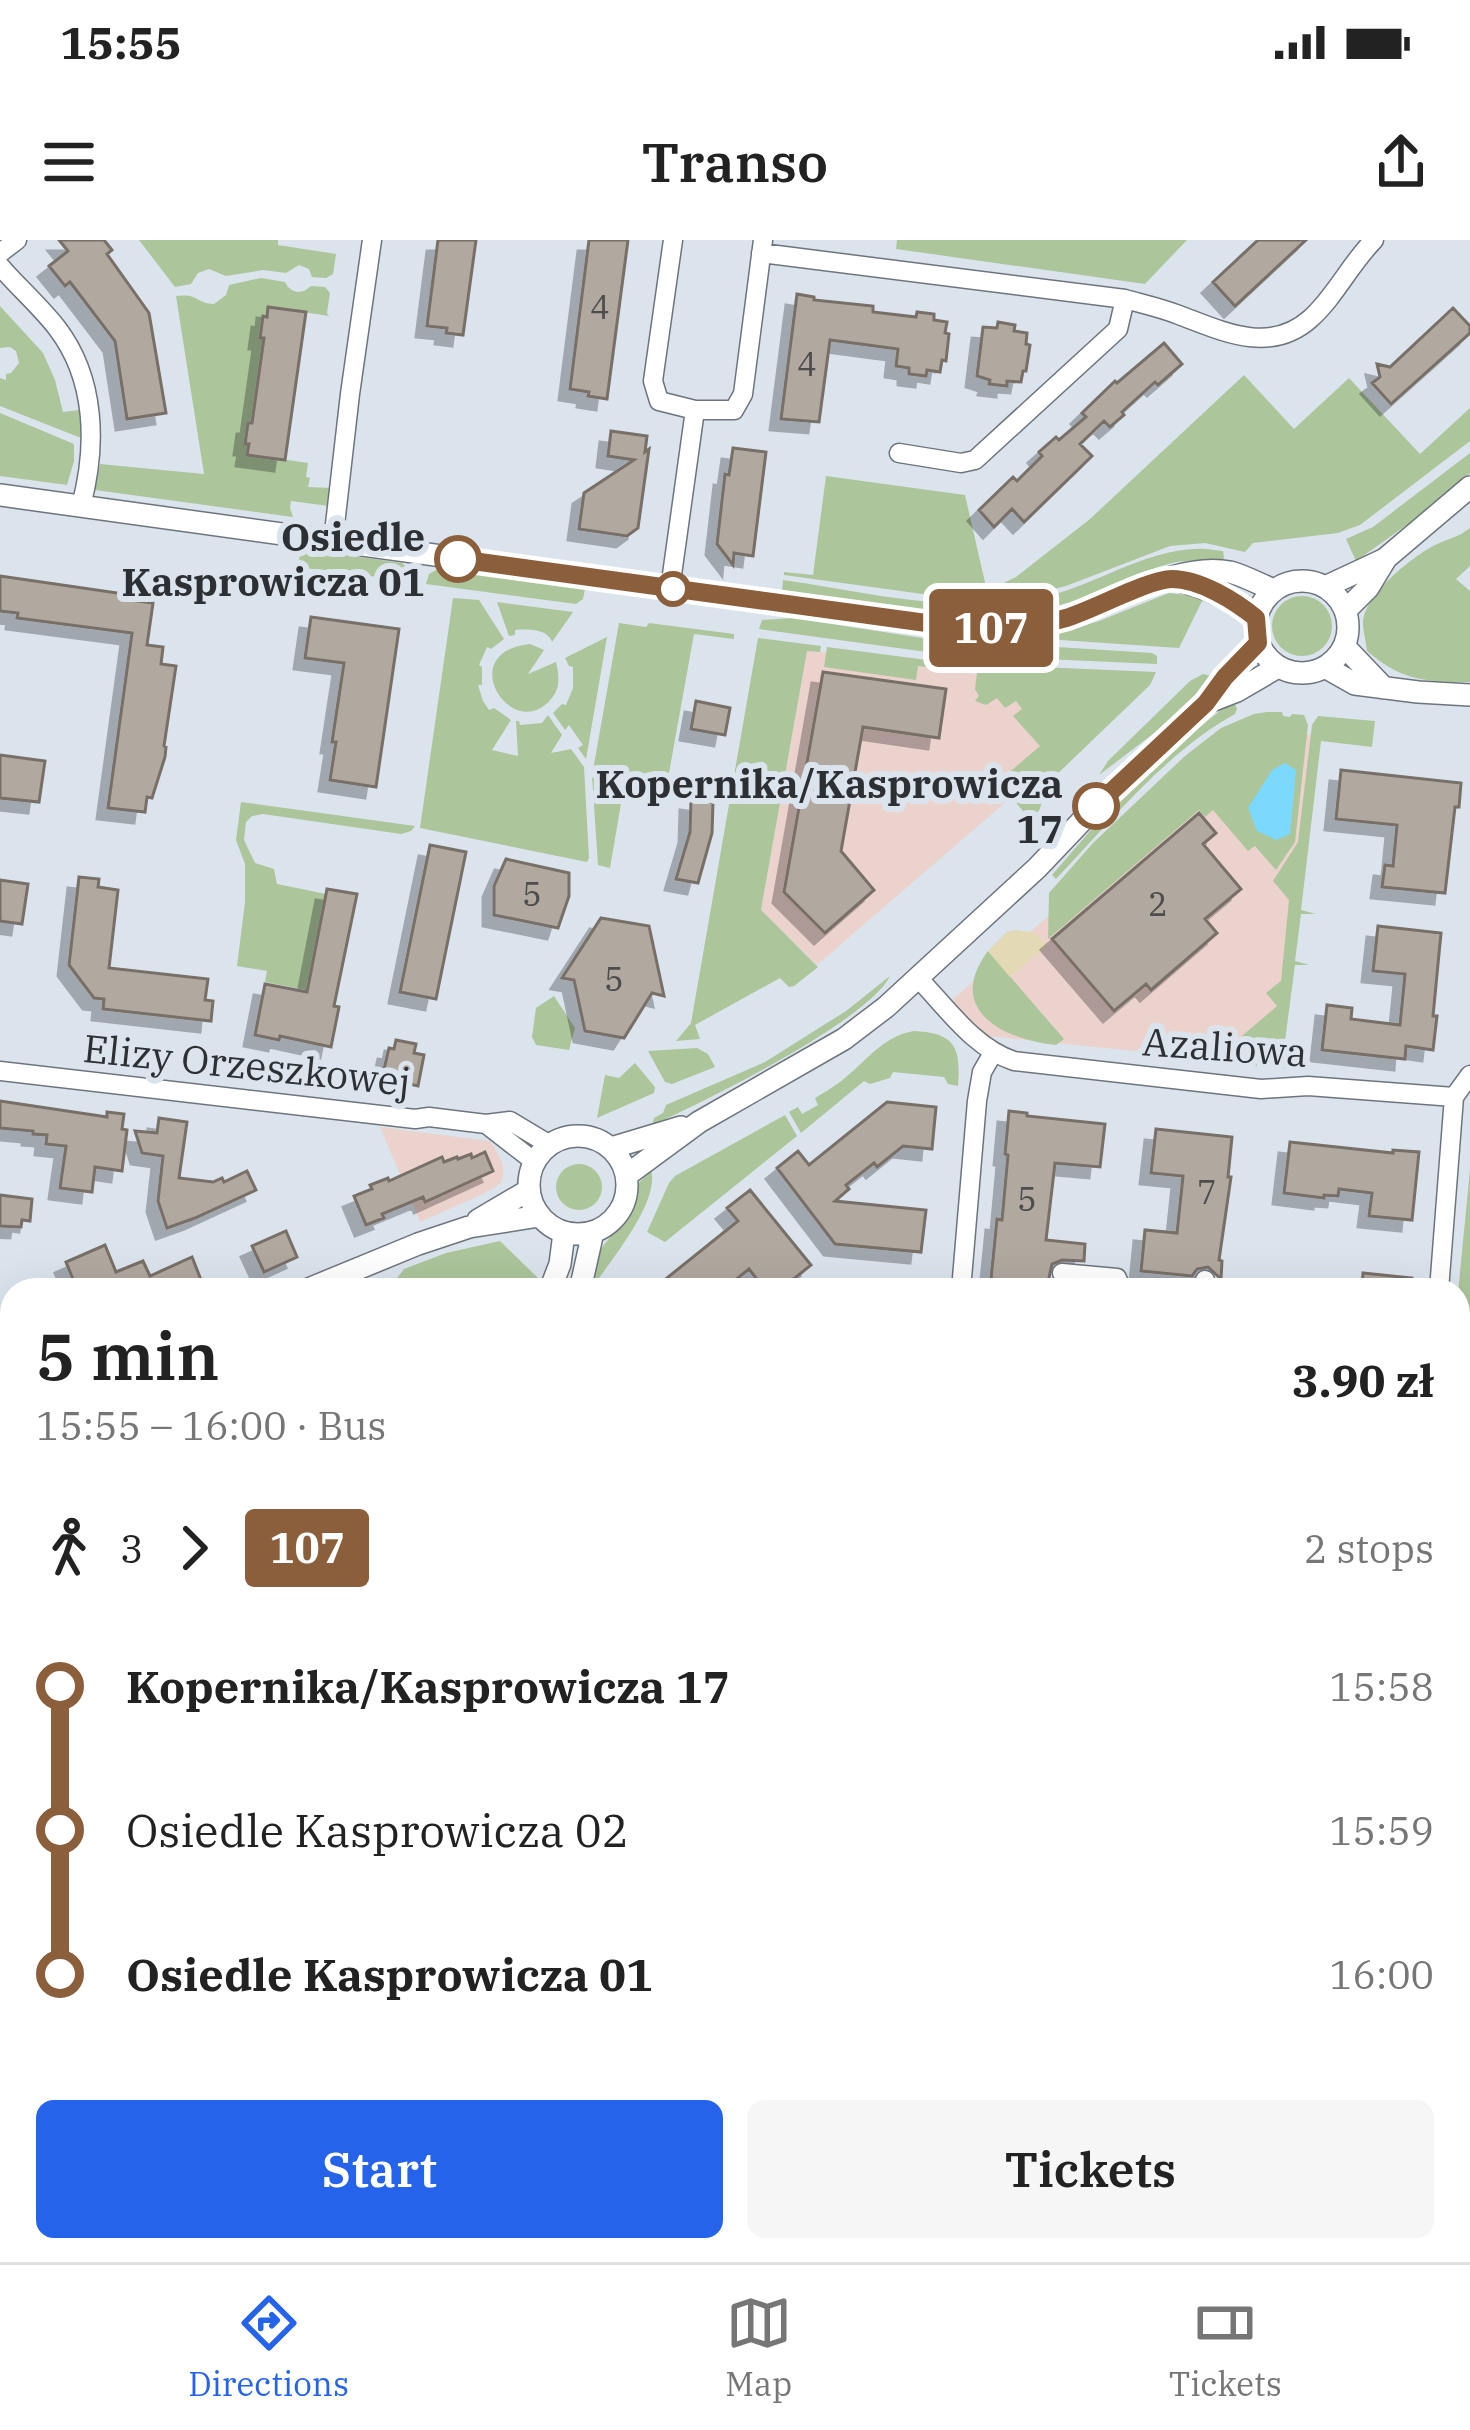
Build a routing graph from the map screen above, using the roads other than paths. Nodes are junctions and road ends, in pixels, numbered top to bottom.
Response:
1 (17, 240) edge
2 (372, 240) edge
3 (673, 240) edge
4 (1374, 240) edge
5 (762, 247) edge
6 (0, 253) edge
7 (0, 266) edge
8 (1125, 299) junction
9 (695, 410) junction
10 (899, 453) dead end
11 (1470, 487) edge
12 (0, 495) edge
13 (81, 506) junction
14 (333, 542) junction
15 (1385, 559) junction
16 (1171, 579) junction
17 (1325, 587) junction
18 (670, 589) junction
19 (1274, 590) junction
20 (1345, 611) junction
21 (1256, 618) junction
22 (1258, 643) junction
23 (1344, 646) junction
24 (1278, 667) junction
25 (1325, 668) junction
26 (1384, 688) junction
27 (1470, 694) edge
28 (1206, 703) junction
29 (918, 978) junction
30 (993, 1053) junction
31 (0, 1071) edge
32 (1470, 1075) edge
33 (1454, 1097) junction
34 (699, 1122) junction
35 (611, 1148) junction
36 (543, 1153) junction
37 (627, 1175) junction
38 (529, 1190) junction
39 (539, 1216) junction
40 (469, 1226) junction
41 (593, 1232) junction
42 (564, 1233) junction
43 (1062, 1273) dead end
44 (335, 1278) edge
45 (555, 1278) edge
46 (583, 1278) edge
47 (963, 1278) edge
48 (1118, 1278) edge
49 (1440, 1278) edge

1 - 6 street
2 - 14 street
3 - 9 street
4 - 8 street
5 - 8 street
5 - 9 street
7 - 13 street
8 - 10 street
9 - 18 street
11 - 15 street
12 - 13 street
13 - 14 street
14 - 18 street
15 - 17 street
15 - 20 street
16 - 18 street
16 - 19 street
16 - 21 street
17 - 19 street
17 - 20 street
19 - 21 street
20 - 23 street
21 - 22 street
22 - 24 street
22 - 28 street
23 - 25 street
23 - 26 street
24 - 25 street
24 - 28 street
25 - 26 street
26 - 27 street
28 - 29 street
29 - 30 street
29 - 34 street
30 - 33 street, Azaliowa
30 - 47 street
31 - 36 street, Elizy Orzeszkowej
32 - 33 street
33 - 49 street
34 - 35 street
34 - 37 street
35 - 36 street
35 - 37 street
36 - 38 street
37 - 41 street
38 - 39 street
38 - 40 street
39 - 40 street
39 - 42 street
40 - 44 street
41 - 42 street
41 - 46 street
42 - 45 street
43 - 48 street

